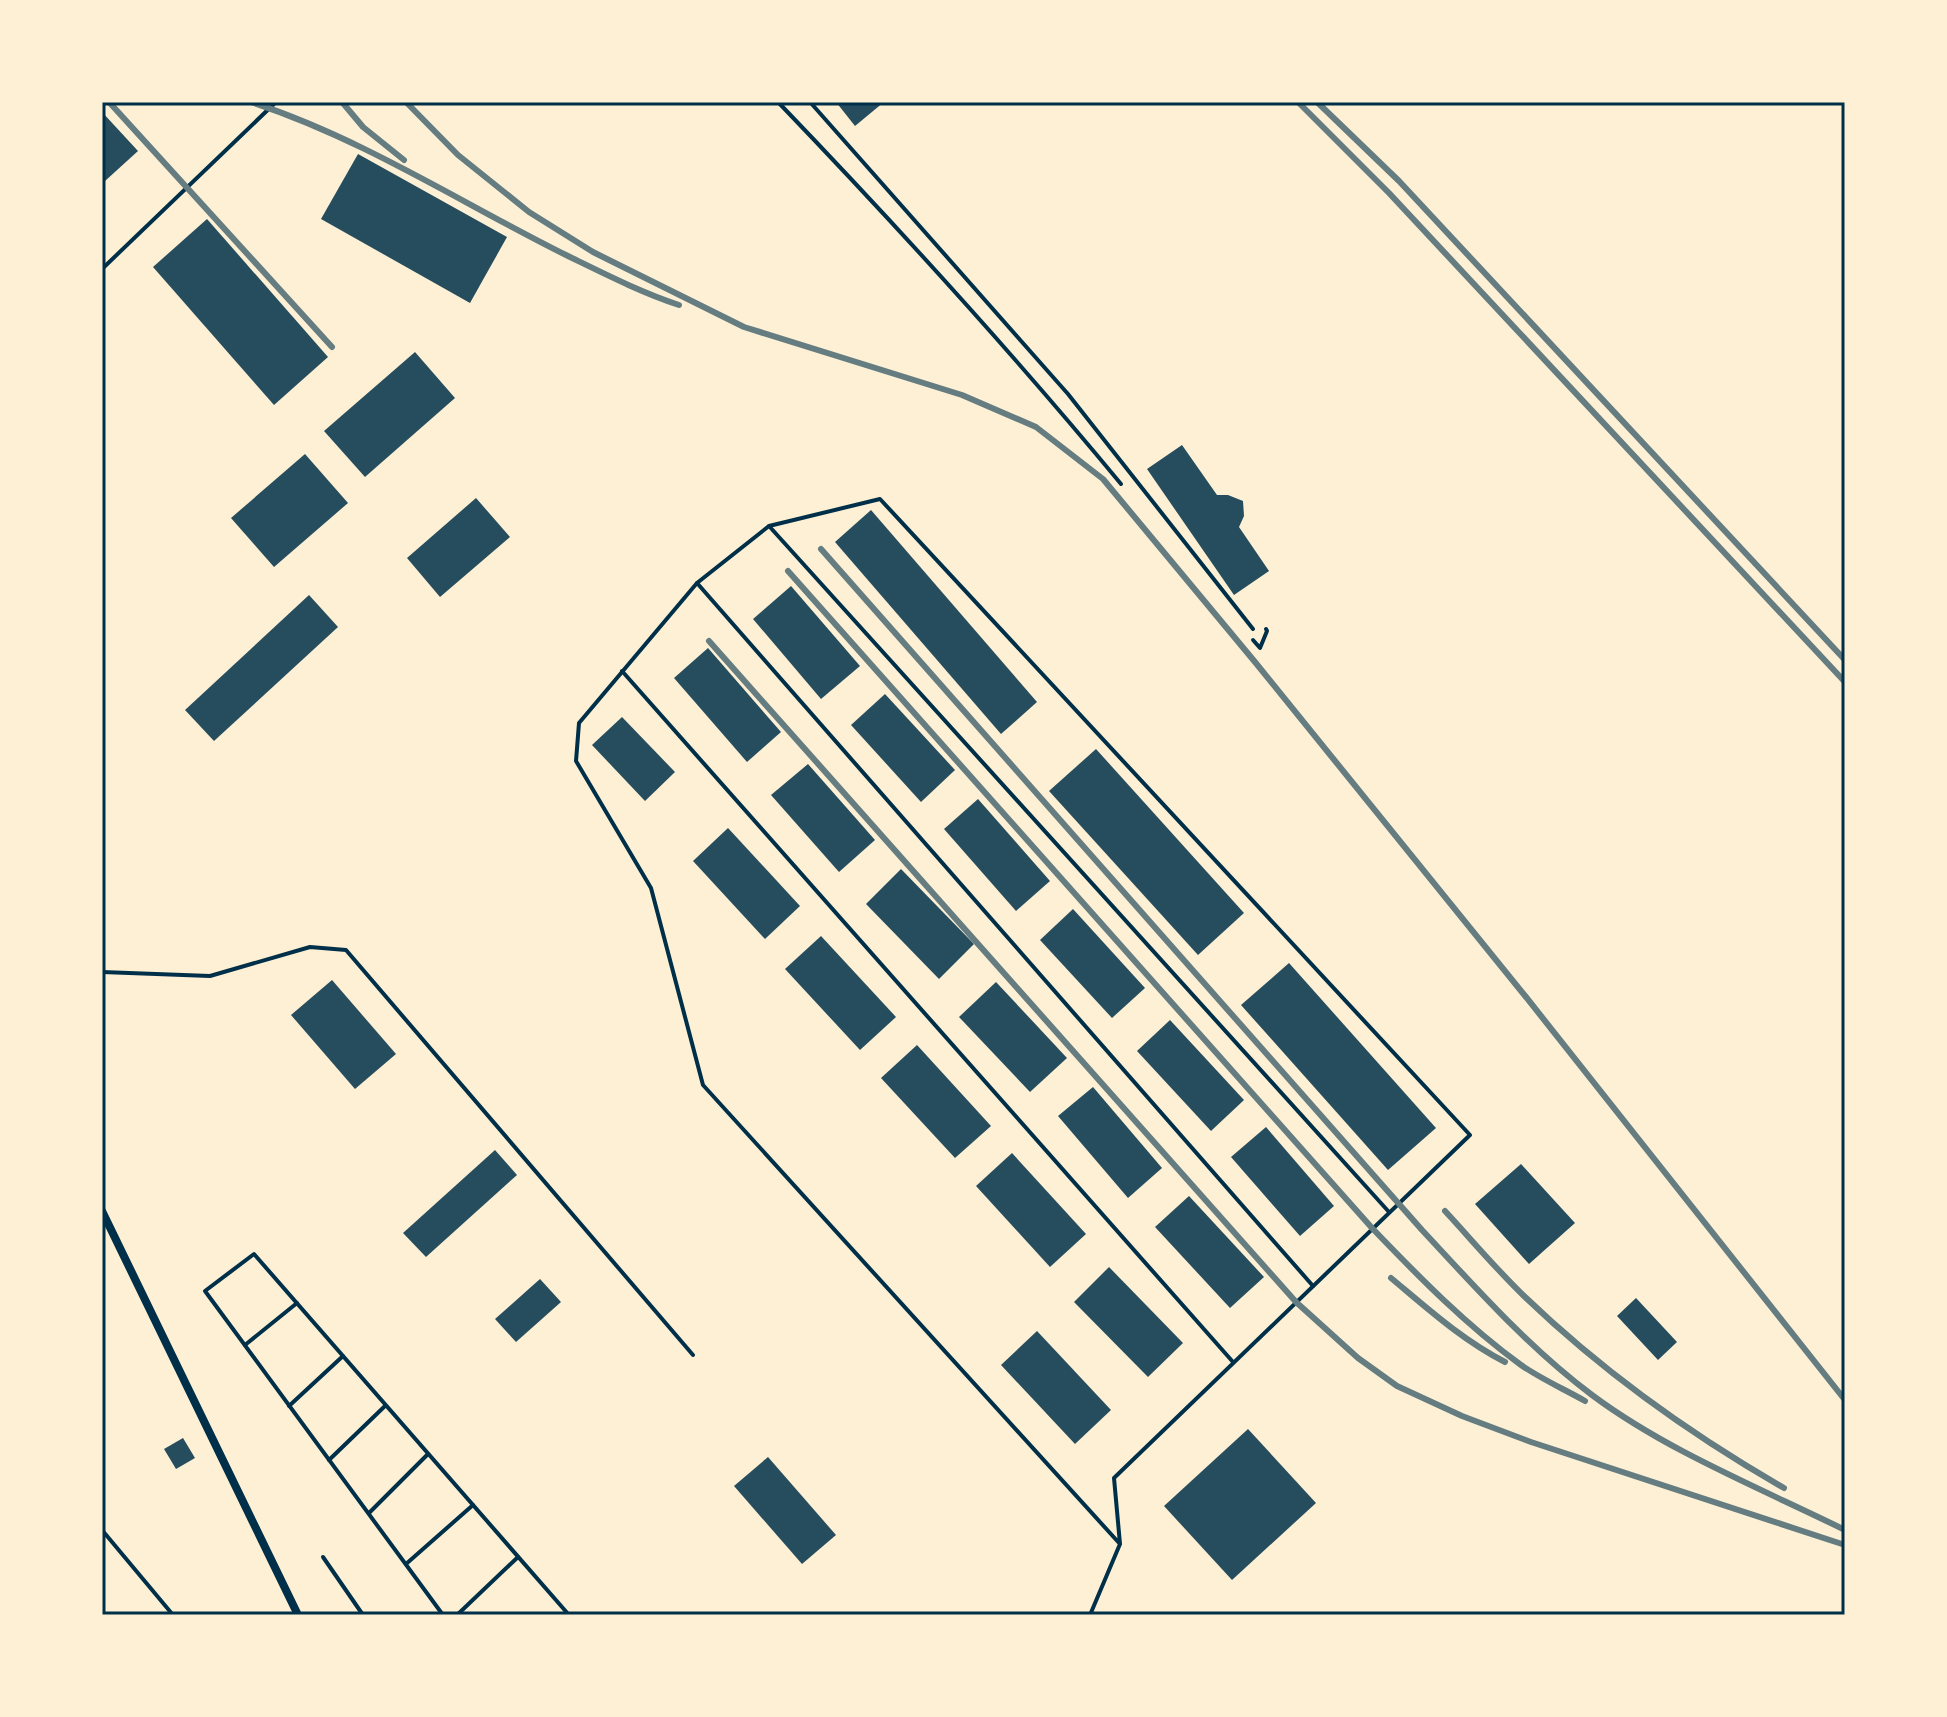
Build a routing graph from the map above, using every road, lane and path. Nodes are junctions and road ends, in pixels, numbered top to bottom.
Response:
1 (276, 102) edge
2 (810, 102) edge
3 (102, 269) edge
4 (769, 526) junction
5 (697, 583) junction
6 (1253, 629) dead end
7 (622, 671) junction
8 (102, 972) edge
9 (102, 1211) edge
10 (1389, 1212) junction
11 (1313, 1286) junction
12 (297, 1303) junction
13 (245, 1345) junction
14 (693, 1355) dead end
15 (343, 1356) junction
16 (1233, 1362) junction
17 (289, 1406) junction
18 (386, 1406) junction
19 (428, 1454) junction
20 (329, 1460) junction
21 (473, 1505) junction
22 (369, 1513) junction
23 (102, 1530) edge
24 (1120, 1544) junction
25 (323, 1557) dead end
26 (518, 1557) junction
27 (406, 1564) junction
28 (566, 1614) edge
29 (173, 1615) edge
30 (298, 1615) edge
31 (363, 1615) edge
32 (443, 1615) edge
33 (457, 1615) edge
34 (1090, 1615) edge

1 - 3 lane
2 - 6 lane
4 - 5 lane
4 - 10 lane
4 - 10 lane
5 - 7 lane
5 - 11 lane
7 - 16 lane
7 - 24 lane
8 - 14 lane
9 - 30 street
10 - 11 lane
11 - 16 lane
12 - 13 lane
12 - 13 lane
12 - 15 lane
13 - 17 lane
15 - 17 lane
15 - 18 lane
16 - 24 lane
17 - 20 lane
18 - 19 lane
18 - 20 lane
19 - 21 lane
19 - 22 lane
20 - 22 lane
21 - 26 lane
21 - 27 lane
22 - 27 lane
23 - 29 lane
24 - 34 lane
25 - 31 lane
26 - 28 lane
26 - 33 lane
27 - 32 lane

